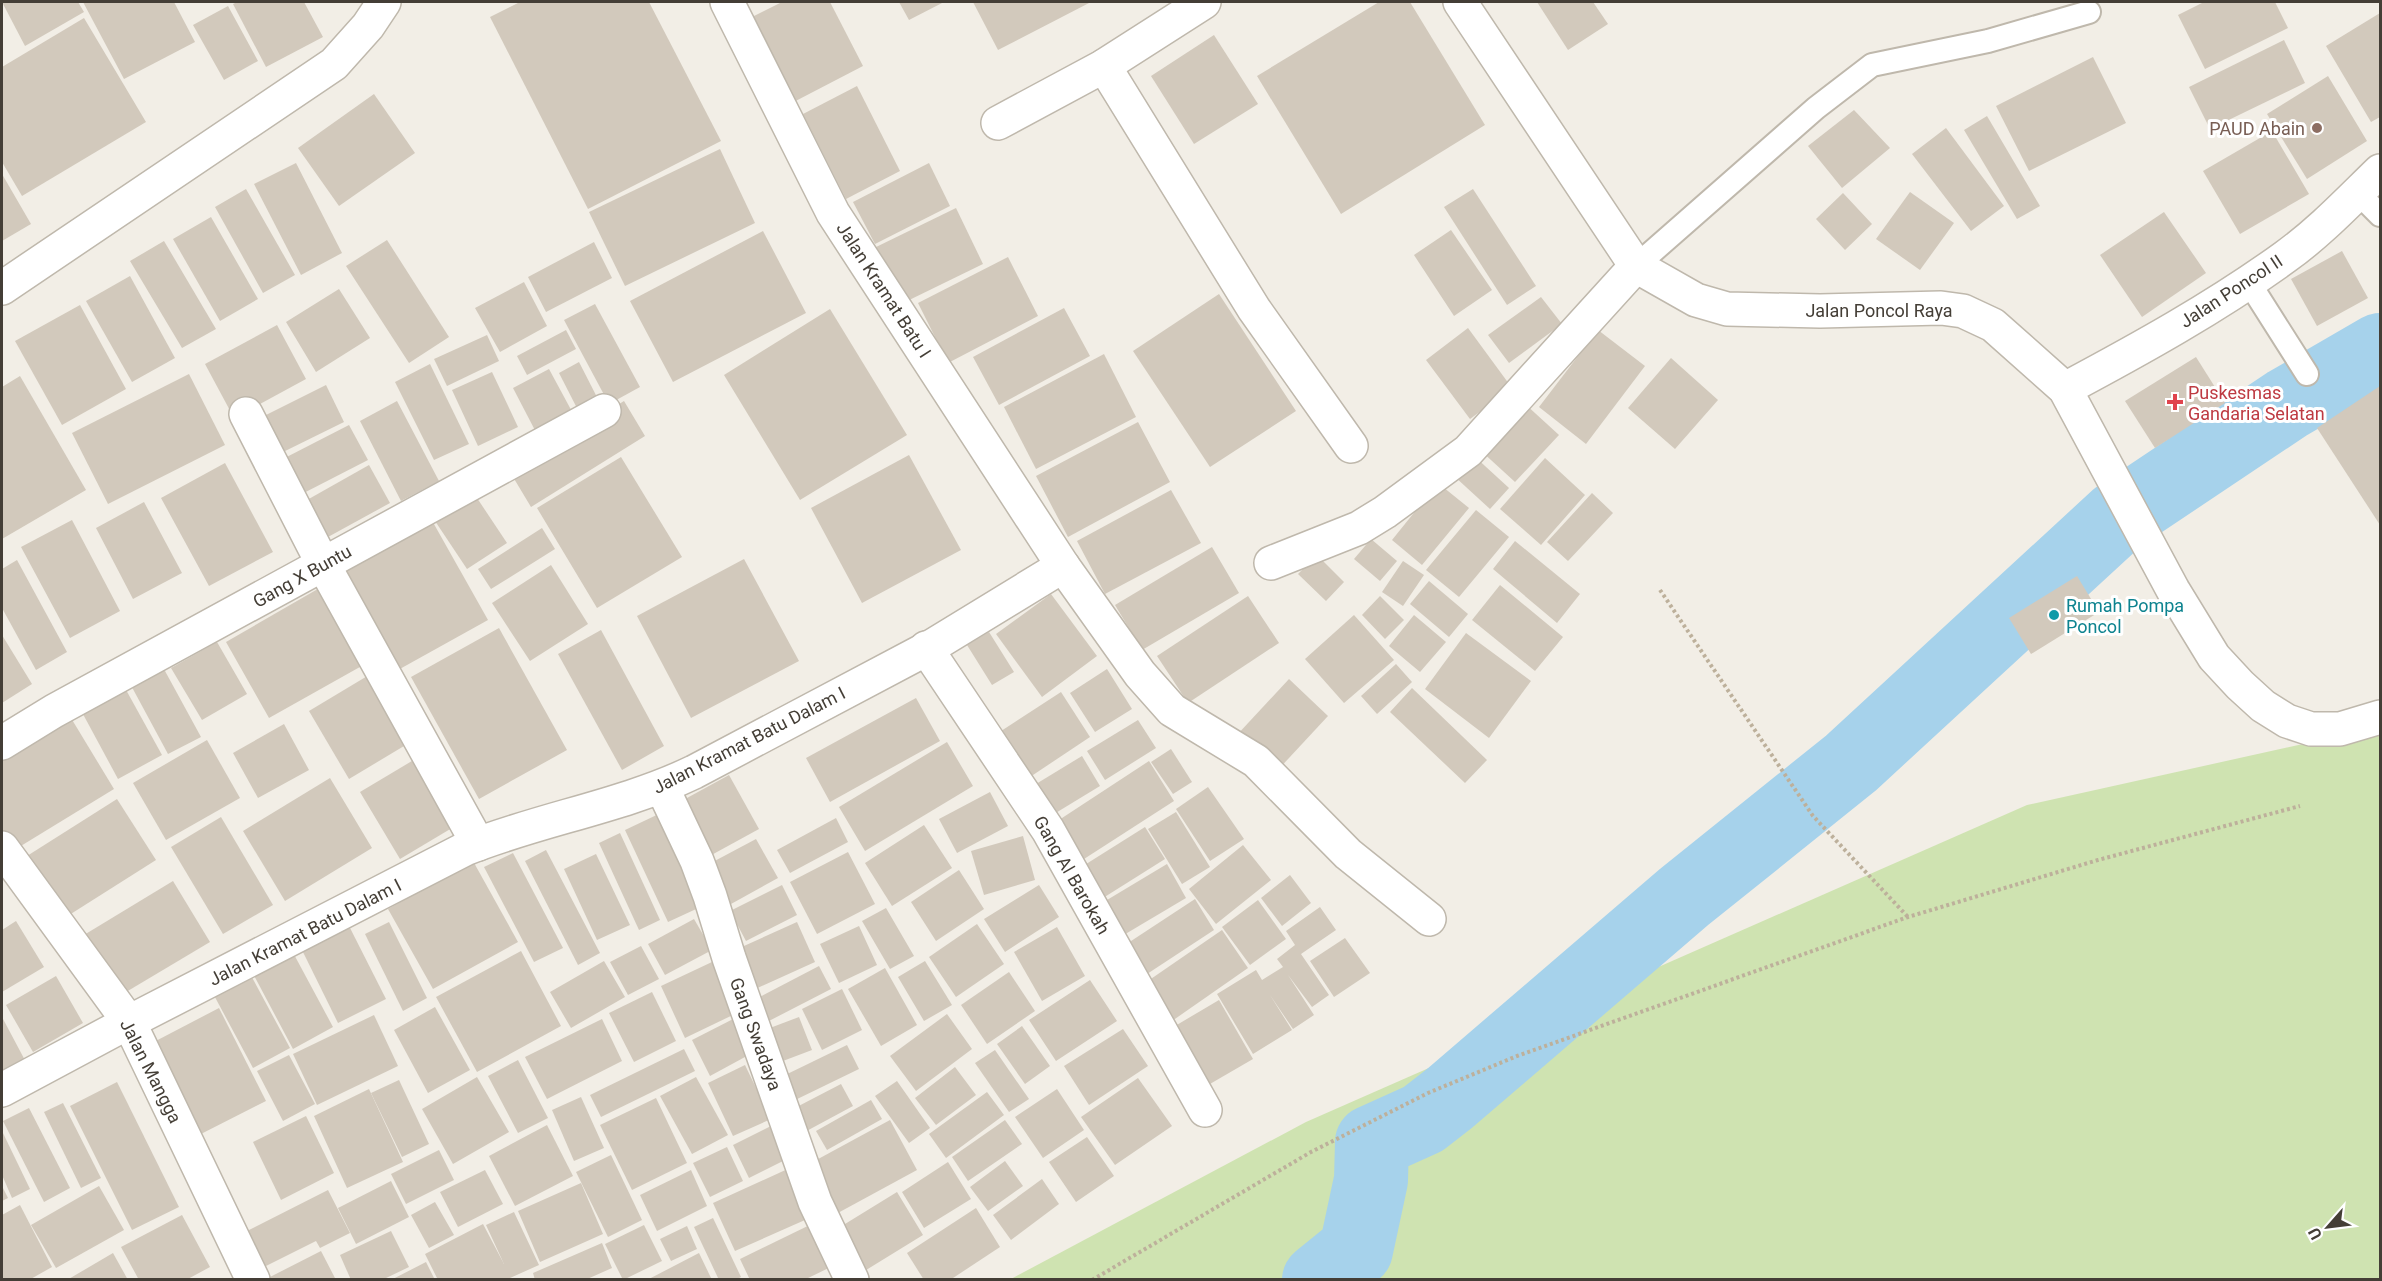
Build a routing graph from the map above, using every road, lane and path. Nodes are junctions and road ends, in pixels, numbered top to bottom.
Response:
1 (384, 2) edge
2 (727, 2) edge
3 (1204, 2) edge
4 (1460, 2) edge
5 (2089, 12) dead end
6 (1104, 66) junction
7 (998, 123) dead end
8 (2373, 193) edge
9 (1636, 266) junction
10 (2248, 281) junction
11 (2, 288) edge
12 (2307, 374) dead end
13 (2065, 389) junction
14 (604, 411) dead end
15 (246, 414) dead end
16 (1351, 446) dead end
17 (1271, 563) dead end
18 (323, 564) junction
19 (1063, 566) junction
20 (1660, 590) dead end
21 (926, 648) junction
22 (2380, 717) edge
23 (2, 743) edge
24 (662, 787) junction
25 (2300, 806) dead end
26 (478, 844) junction
27 (2, 848) edge
28 (1908, 917) junction
29 (1429, 919) dead end
30 (129, 1022) junction
31 (2, 1090) edge
32 (1205, 1110) dead end
33 (254, 1280) edge
34 (852, 1280) edge
35 (1092, 1280) edge

1 - 11 street
2 - 19 street, Jalan Kramat Batu I
3 - 6 street
4 - 9 street, Jalan Poncol Raya
5 - 9 lane
6 - 7 street
6 - 16 street
8 - 10 street, Jalan Poncol II
9 - 13 street, Jalan Poncol Raya
9 - 17 street
10 - 12 lane
10 - 13 street, Jalan Poncol II
13 - 22 street, Jalan Poncol Raya
14 - 18 street, Gang X Buntu
15 - 18 street
18 - 23 street, Gang X Buntu
18 - 26 street
19 - 21 street, Jalan Kramat Batu Dalam I
19 - 29 street, Jalan Kramat Batu I
20 - 28 path
21 - 24 street, Jalan Kramat Batu Dalam I
21 - 32 street, Gang Al Barokah
24 - 26 street, Jalan Kramat Batu Dalam I
24 - 34 street, Gang Swadaya
25 - 28 path
26 - 30 street, Jalan Kramat Batu Dalam I
27 - 30 street, Jalan Mangga
28 - 35 path
30 - 31 street, Jalan Kramat Batu Dalam I
30 - 33 street, Jalan Mangga

